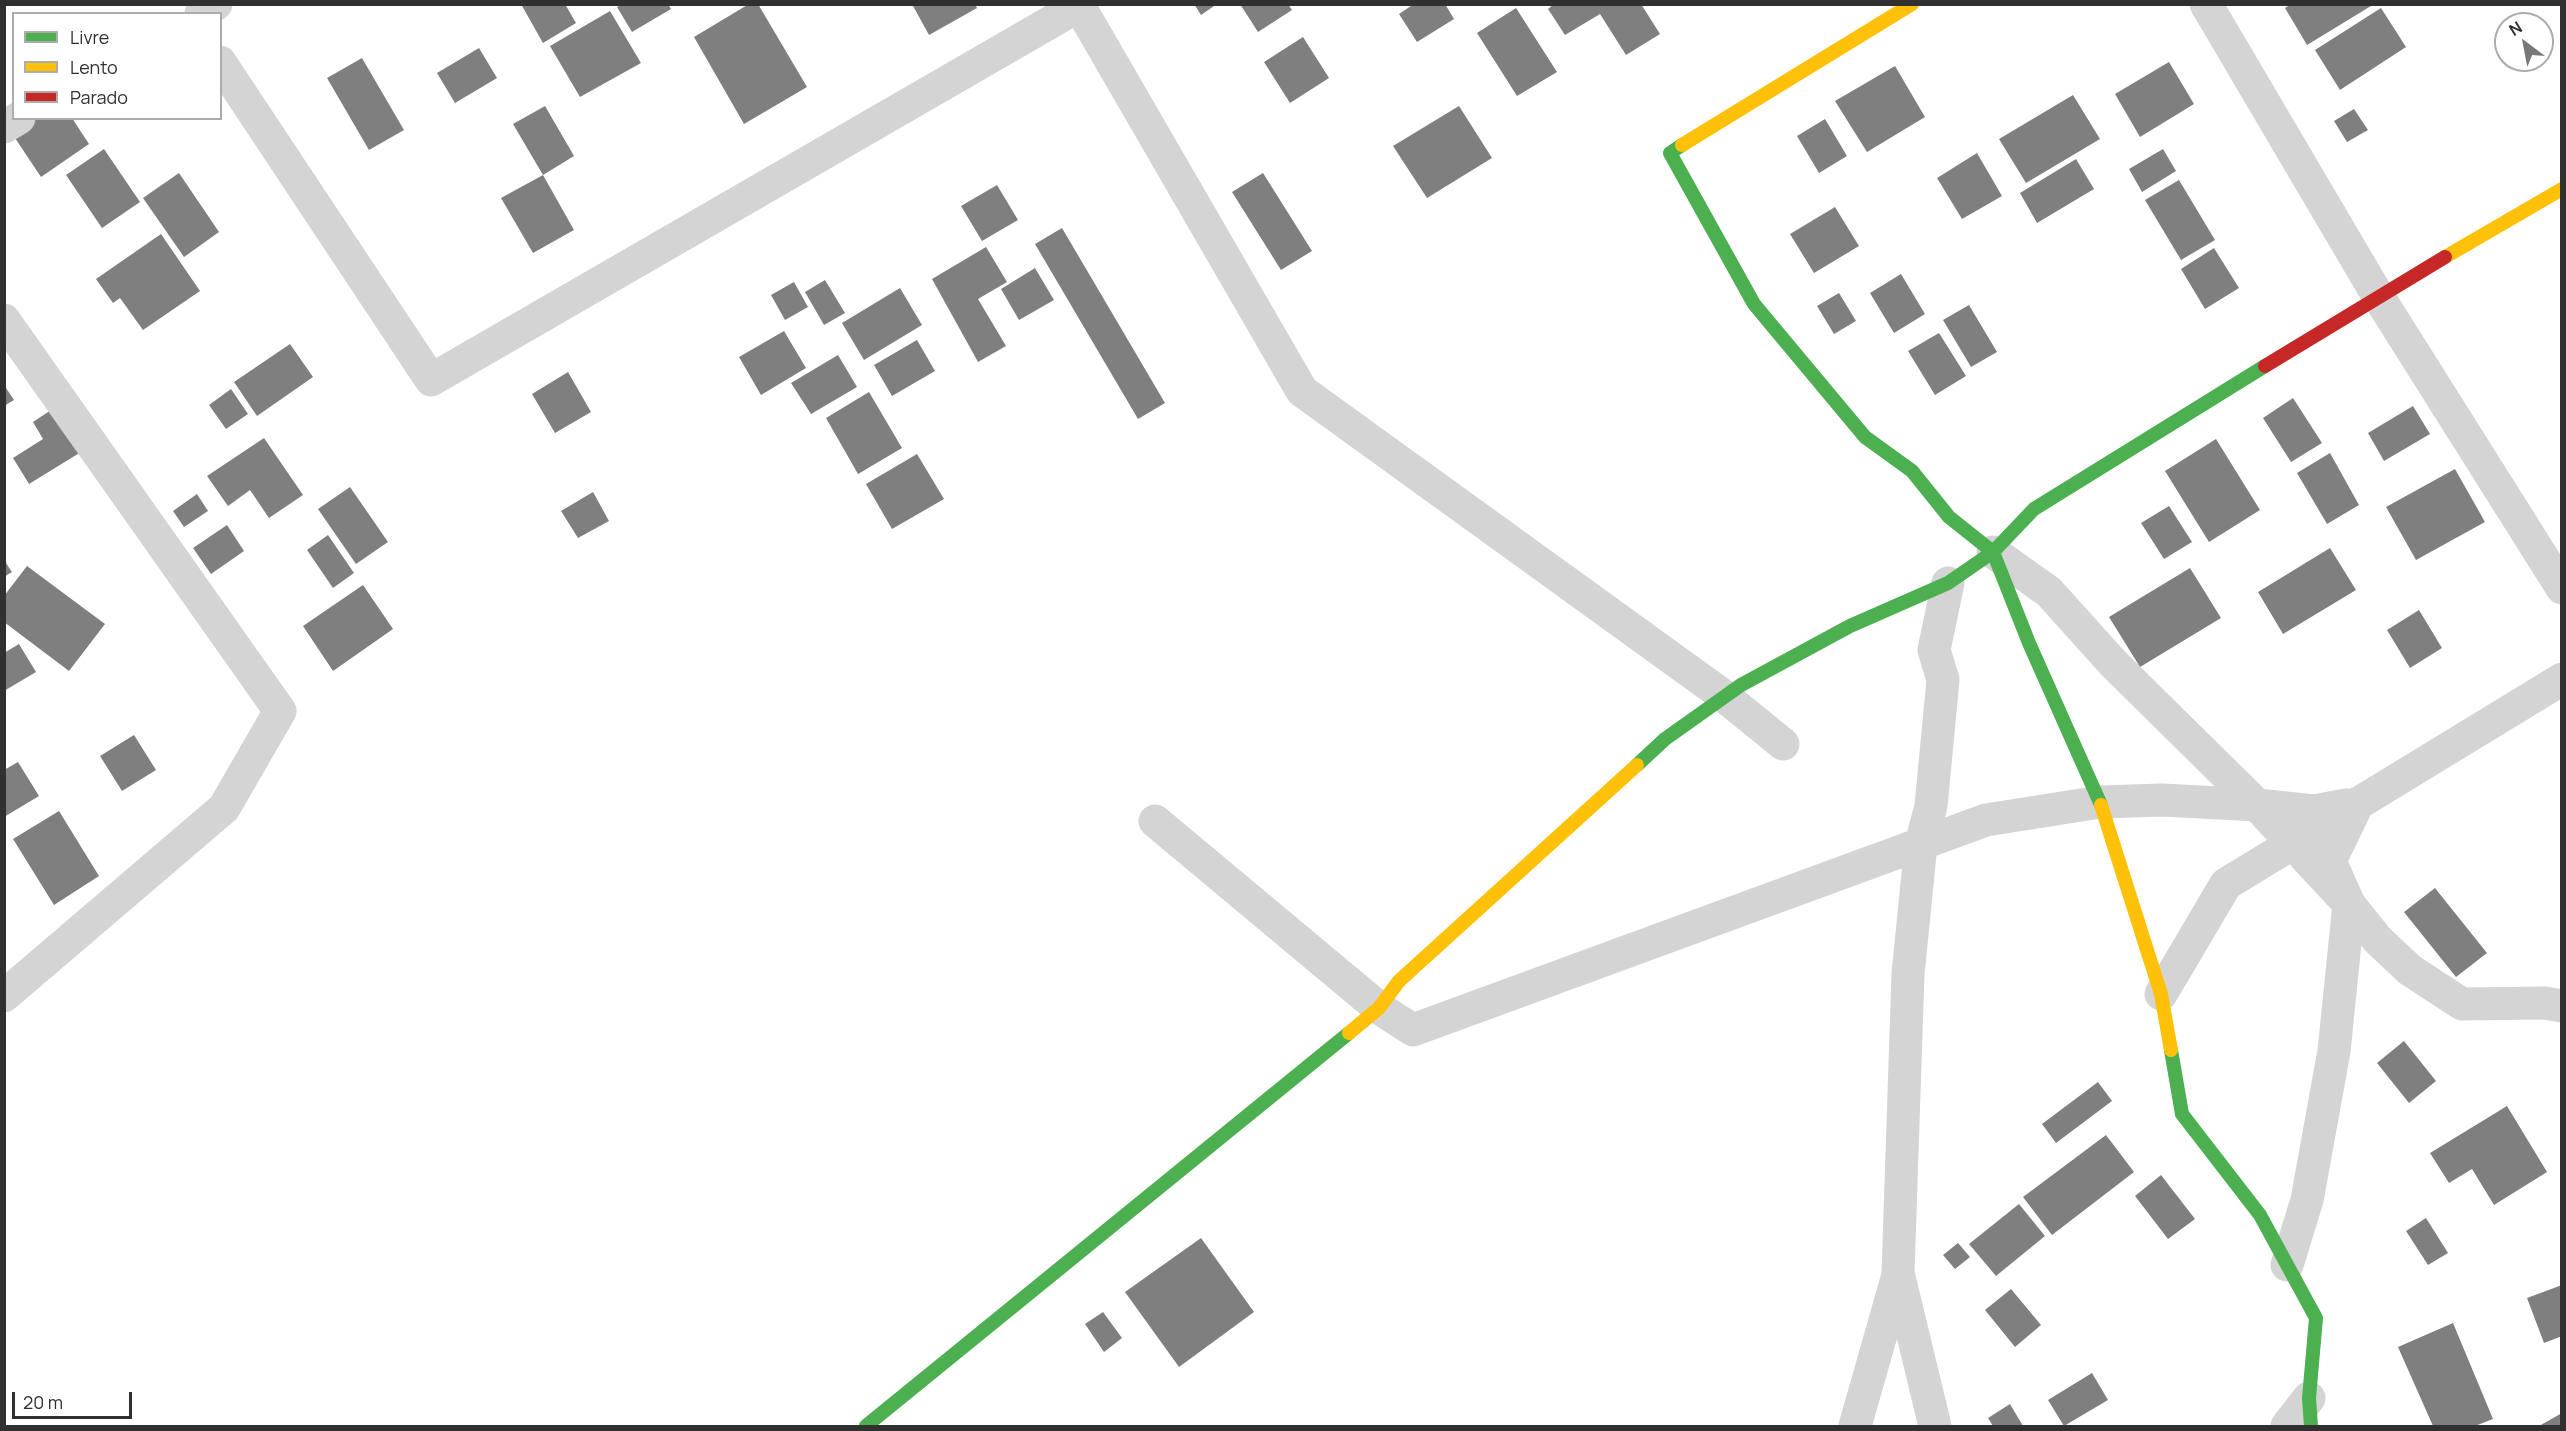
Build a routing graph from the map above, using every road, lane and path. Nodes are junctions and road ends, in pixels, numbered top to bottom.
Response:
1 (1912, 4) edge
2 (2206, 4) edge
3 (1080, 5) edge
4 (222, 65) edge
5 (2562, 189) edge
6 (2378, 296) junction
7 (4, 320) edge
8 (1993, 552) junction
9 (1948, 583) junction
10 (2562, 588) edge
11 (2562, 679) edge
12 (1724, 696) junction
13 (1783, 744) dead end
14 (2100, 802) junction
15 (2358, 803) junction
16 (2257, 805) junction
17 (1155, 821) dead end
18 (2294, 843) junction
19 (1921, 844) junction
20 (2349, 904) junction
21 (2162, 994) junction
22 (4, 996) edge
23 (2562, 1006) edge
24 (1379, 1008) junction
25 (2287, 1265) junction
26 (1898, 1273) junction
27 (2310, 1412) edge
28 (866, 1426) edge
29 (1855, 1426) edge
30 (1935, 1426) edge
31 (2287, 1426) edge

1 - 8 street
2 - 6 street
3 - 4 street
3 - 12 street
5 - 6 street
6 - 8 street
6 - 10 street
7 - 22 street
8 - 9 street
8 - 14 street
8 - 16 street
9 - 12 street
9 - 19 street
11 - 15 street
12 - 13 street
12 - 24 street
14 - 16 street
14 - 19 street
14 - 21 street
15 - 16 street
15 - 18 street
15 - 20 street
16 - 18 street
17 - 24 street
18 - 20 street
18 - 21 street
19 - 24 street
19 - 26 street
20 - 23 street
20 - 25 street
21 - 25 street
24 - 28 street
25 - 27 street
26 - 29 street
26 - 30 street
27 - 31 street

